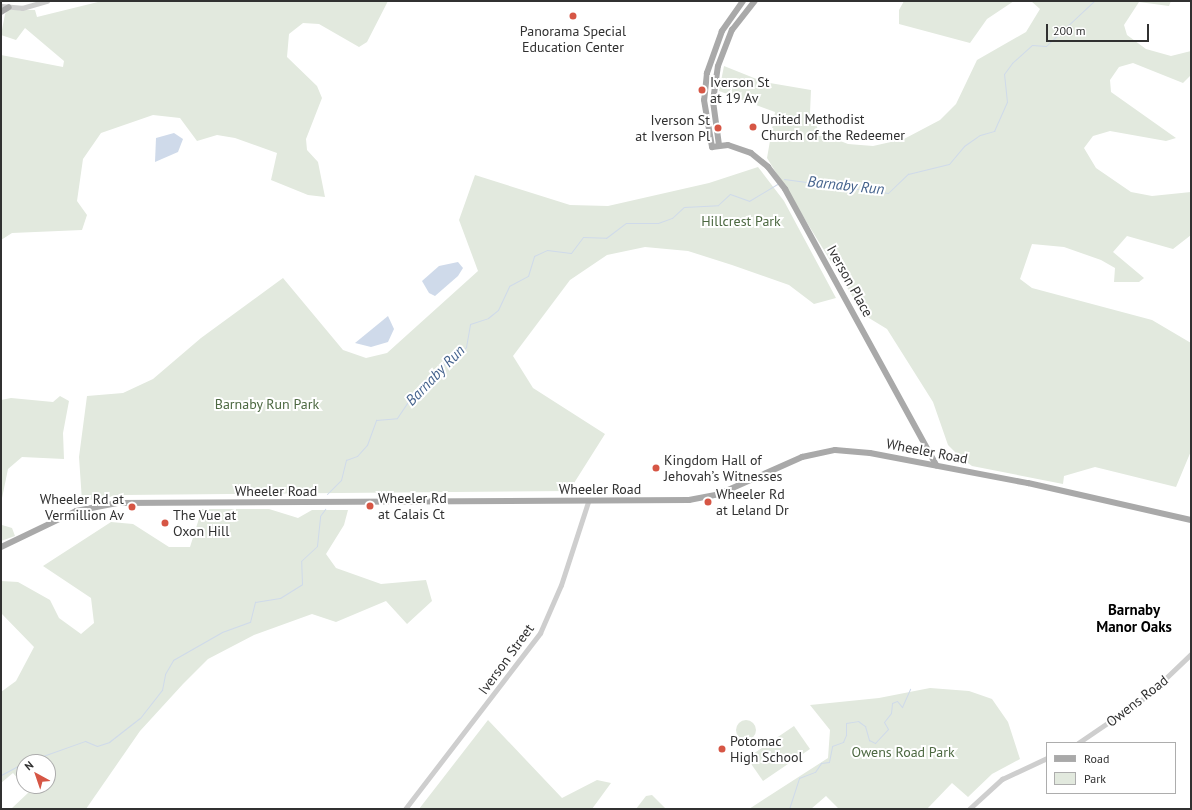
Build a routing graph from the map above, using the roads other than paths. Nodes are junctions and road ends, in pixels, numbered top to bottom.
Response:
1 (47, 1) edge
2 (743, 1) edge
3 (755, 1) edge
4 (1, 6) edge
5 (9, 7) junction
6 (1, 12) edge
7 (719, 146) junction
8 (936, 465) junction
9 (588, 502) junction
10 (1191, 520) edge
11 (1, 547) edge
12 (1191, 654) edge
13 (1079, 742) edge
14 (1046, 758) edge
15 (405, 809) edge
16 (969, 809) edge

1 - 5 street
2 - 7 main road, Iverson Place
3 - 7 main road
4 - 5 street
5 - 6 main road
7 - 8 main road, Iverson Place
8 - 9 main road, Wheeler Road
8 - 10 main road, Wheeler Road
9 - 11 main road, Wheeler Road
9 - 15 street, Iverson Street
12 - 13 street, Owens Road
14 - 16 street

